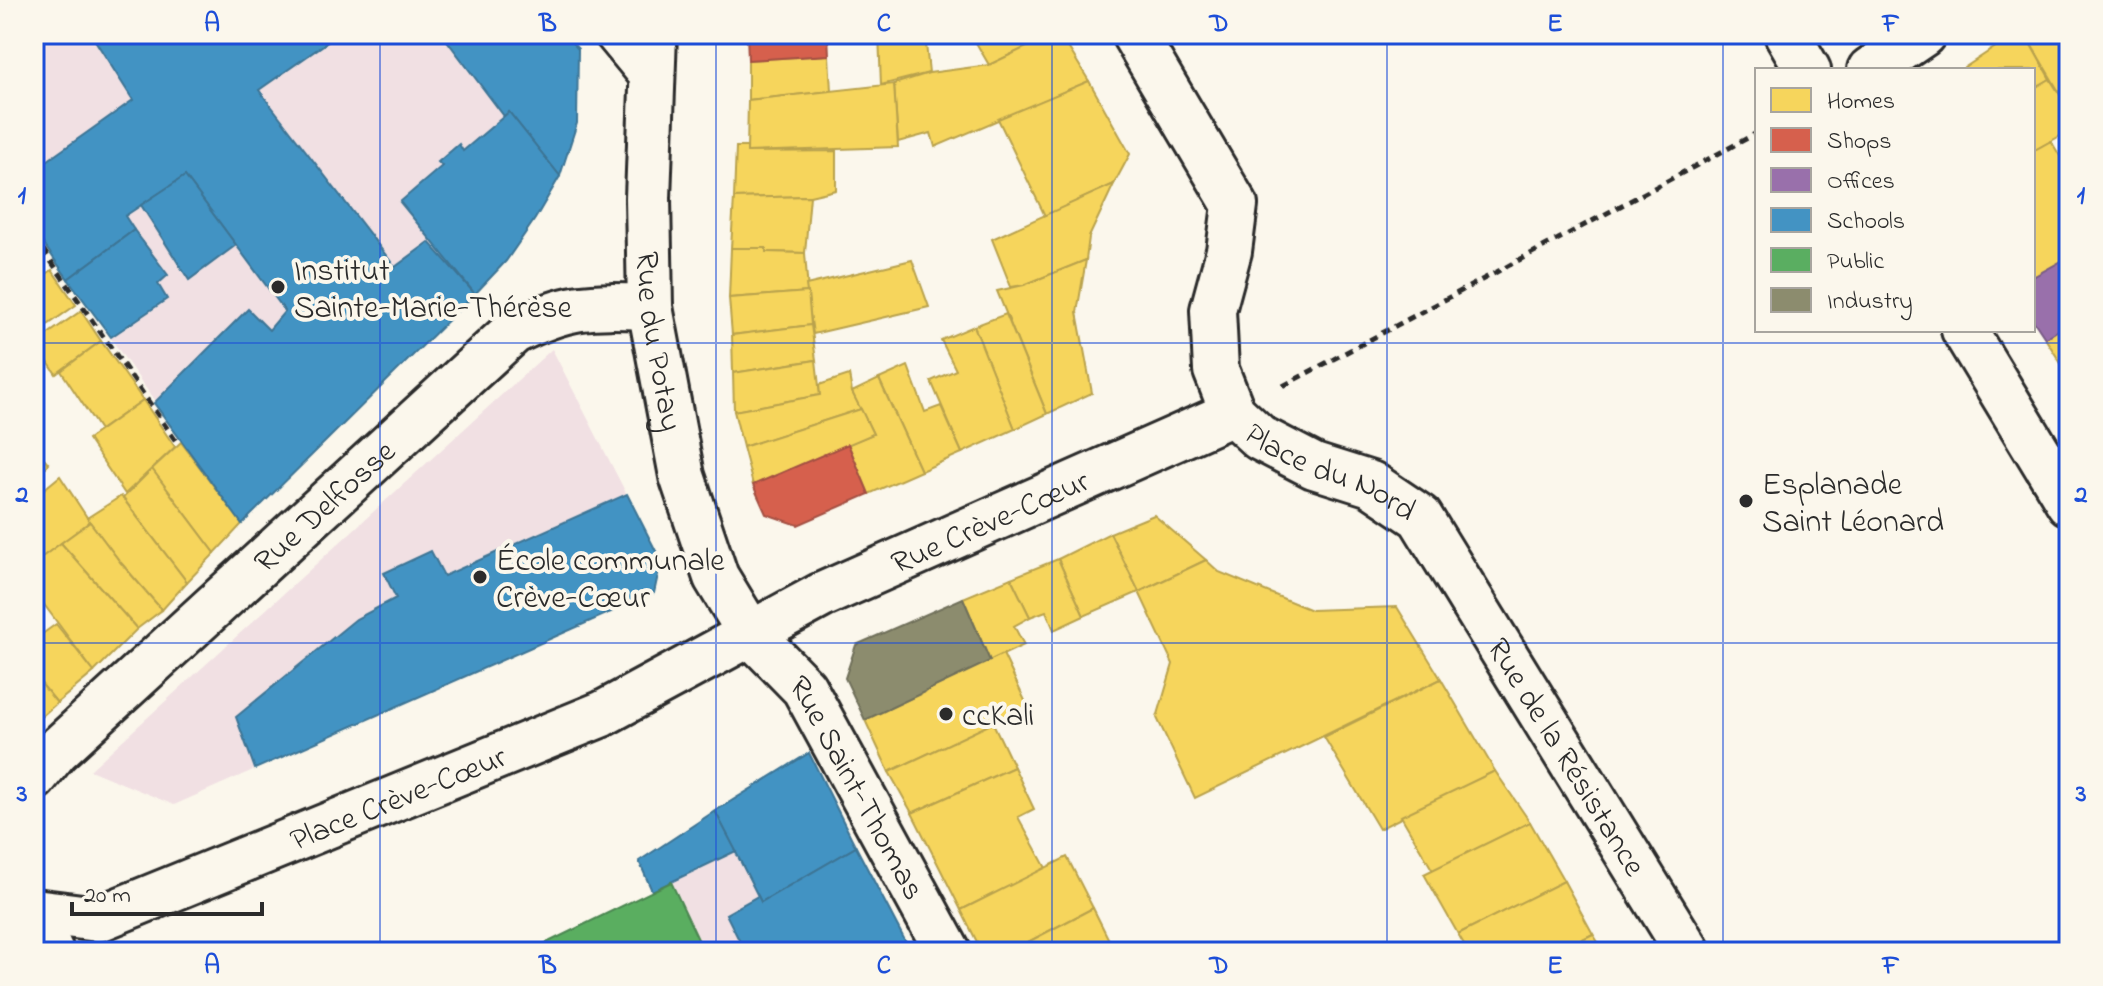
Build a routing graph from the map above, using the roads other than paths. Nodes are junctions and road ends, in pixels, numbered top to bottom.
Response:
1 (613, 34) edge
2 (654, 34) edge
3 (1134, 34) edge
4 (1787, 34) edge
5 (1923, 34) edge
6 (1807, 68) edge
7 (1873, 68) edge
8 (651, 80) junction
9 (650, 307) junction
10 (1965, 332) edge
11 (1233, 413) junction
12 (2069, 503) edge
13 (1448, 559) joint
14 (750, 633) junction
15 (34, 778) edge
16 (34, 914) edge
17 (51, 952) edge
18 (948, 952) edge
19 (1688, 952) edge

1 - 8 lane
2 - 8 street, Rue du Potay
3 - 11 street, Place du Nord
4 - 6 street
5 - 7 street
8 - 9 street, Rue du Potay
9 - 14 street, Rue du Potay
9 - 15 street, Rue Delfosse
10 - 12 street
11 - 13 street, Place du Nord
11 - 14 street, Rue Crève-Cœur
13 - 19 street, Rue de la Résistance
14 - 16 street, Place Crève-Cœur
14 - 18 street, Rue Saint-Thomas
16 - 17 street

